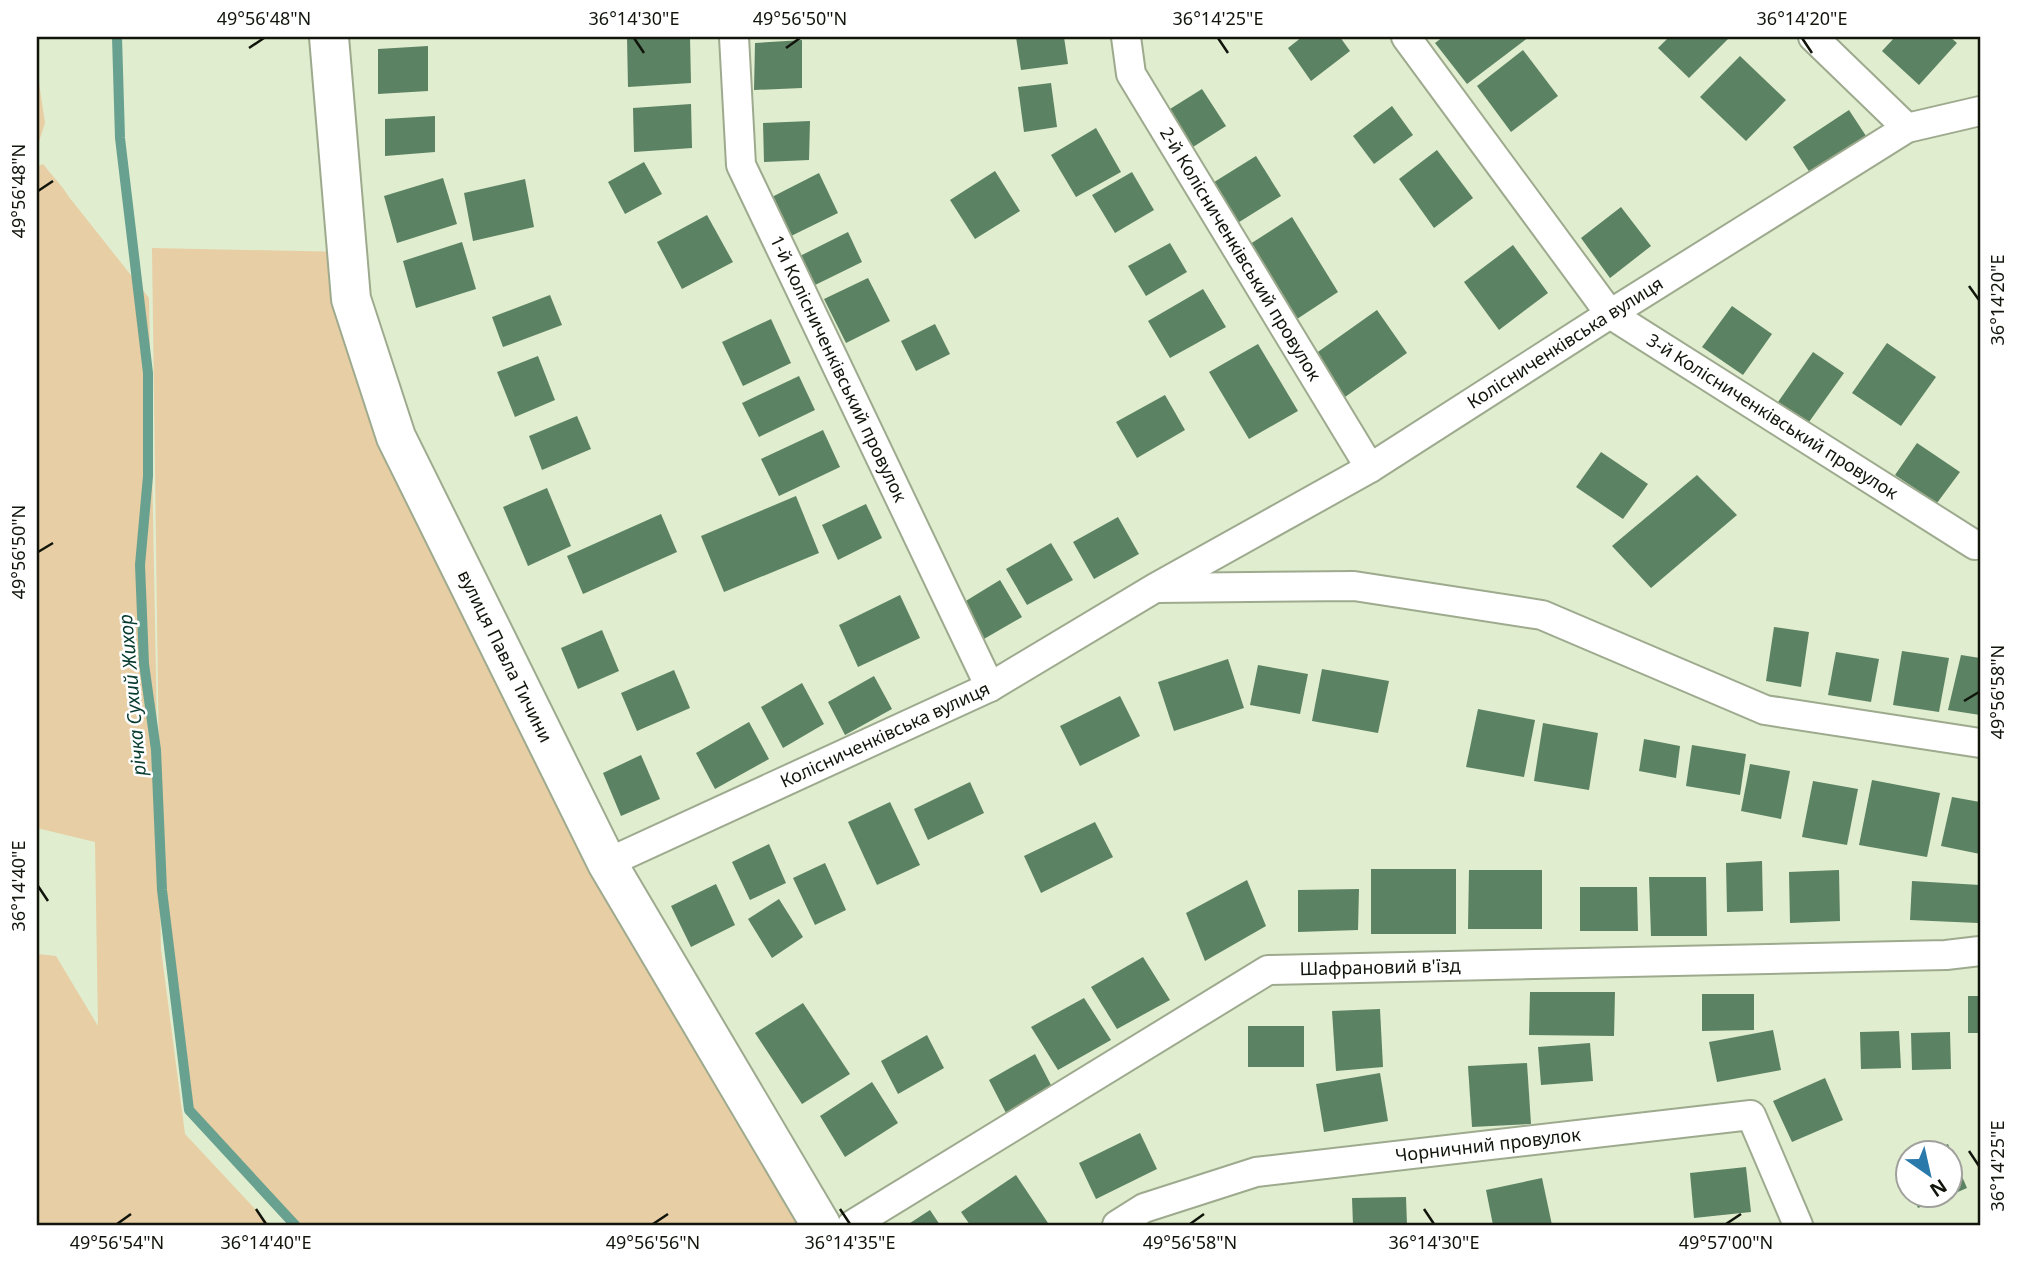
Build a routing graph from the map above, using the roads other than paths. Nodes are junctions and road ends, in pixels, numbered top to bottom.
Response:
1 (329, 37) edge
2 (734, 37) edge
3 (1126, 37) edge
4 (1406, 37) edge
5 (1813, 37) edge
6 (1980, 111) edge
7 (1908, 128) junction
8 (1610, 314) junction
9 (1370, 468) junction
10 (1975, 545) dead end
11 (1155, 588) junction
12 (990, 687) junction
13 (1980, 743) edge
14 (607, 863) junction
15 (1980, 951) edge
16 (821, 1225) edge
17 (852, 1225) edge
18 (1118, 1225) edge
19 (1798, 1225) edge

1 - 14 main road, вулиця Павла Тичини
2 - 12 street, 1-й Колісниченківський провулок
3 - 9 street, 2-й Колісниченківський провулок
4 - 8 street, 3-й Колісниченківський провулок
5 - 7 street
6 - 7 street, Колісниченківська вулиця
7 - 8 street, Колісниченківська вулиця
8 - 9 street, Колісниченківська вулиця
8 - 10 street, 3-й Колісниченківський провулок
9 - 11 street, Колісниченківська вулиця
11 - 12 street, Колісниченківська вулиця
11 - 13 street
12 - 14 street, Колісниченківська вулиця
14 - 16 main road, вулиця Павла Тичини
15 - 17 street, Шафрановий в'їзд
18 - 19 street, Чорничний провулок

